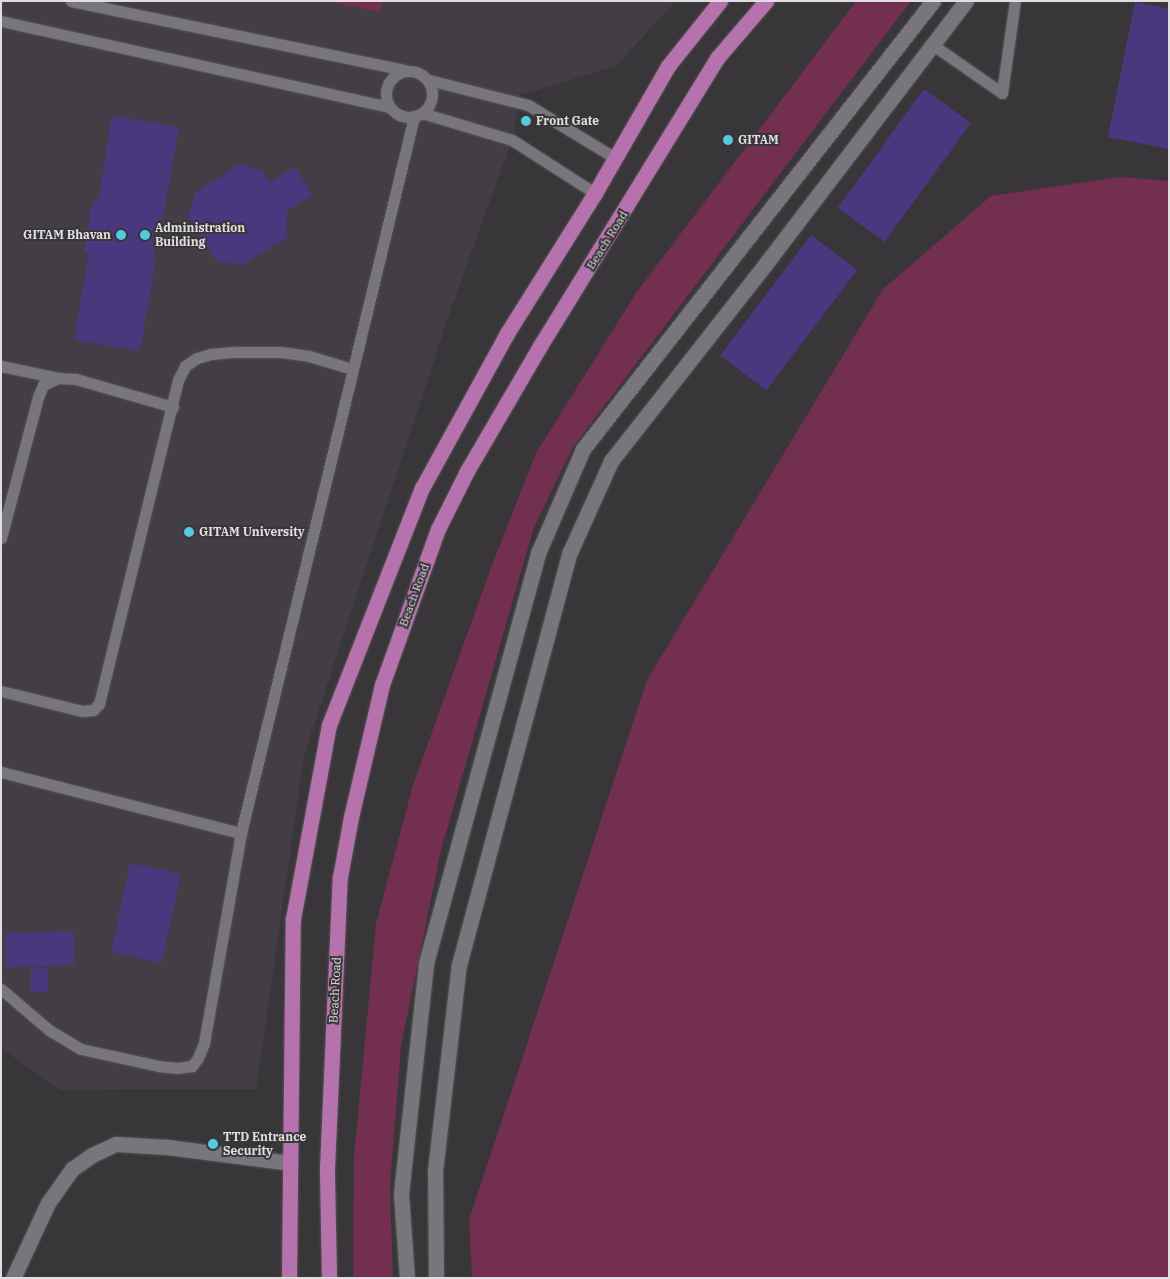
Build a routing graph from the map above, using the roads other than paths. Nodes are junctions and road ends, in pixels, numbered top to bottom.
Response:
1 (71, 1) edge
2 (720, 1) edge
3 (766, 1) edge
4 (933, 1) edge
5 (966, 1) edge
6 (1015, 1) edge
7 (1, 21) edge
8 (933, 45) junction
9 (404, 70) junction
10 (429, 80) junction
11 (389, 107) junction
12 (418, 115) junction
13 (615, 158) junction
14 (595, 193) junction
15 (1, 366) edge
16 (352, 369) junction
17 (58, 378) junction
18 (174, 407) junction
19 (1, 538) edge
20 (1, 691) edge
21 (1, 772) edge
22 (242, 834) junction
23 (1, 988) edge
24 (290, 1162) junction
25 (14, 1278) edge
26 (289, 1278) edge
27 (329, 1278) edge
28 (407, 1278) edge
29 (436, 1278) edge

1 - 9 lane
2 - 13 main road
3 - 27 main road, Beach Road
4 - 28 street
5 - 8 street
6 - 8 lane
7 - 11 lane
8 - 29 street
9 - 10 lane
9 - 11 lane
10 - 12 lane
10 - 13 lane
11 - 12 lane
12 - 14 lane
12 - 16 lane
13 - 14 main road
14 - 24 main road
15 - 17 lane
16 - 18 lane
16 - 22 lane
17 - 18 lane
17 - 19 lane
18 - 20 lane
21 - 22 lane
22 - 23 lane
24 - 25 street
24 - 26 main road

